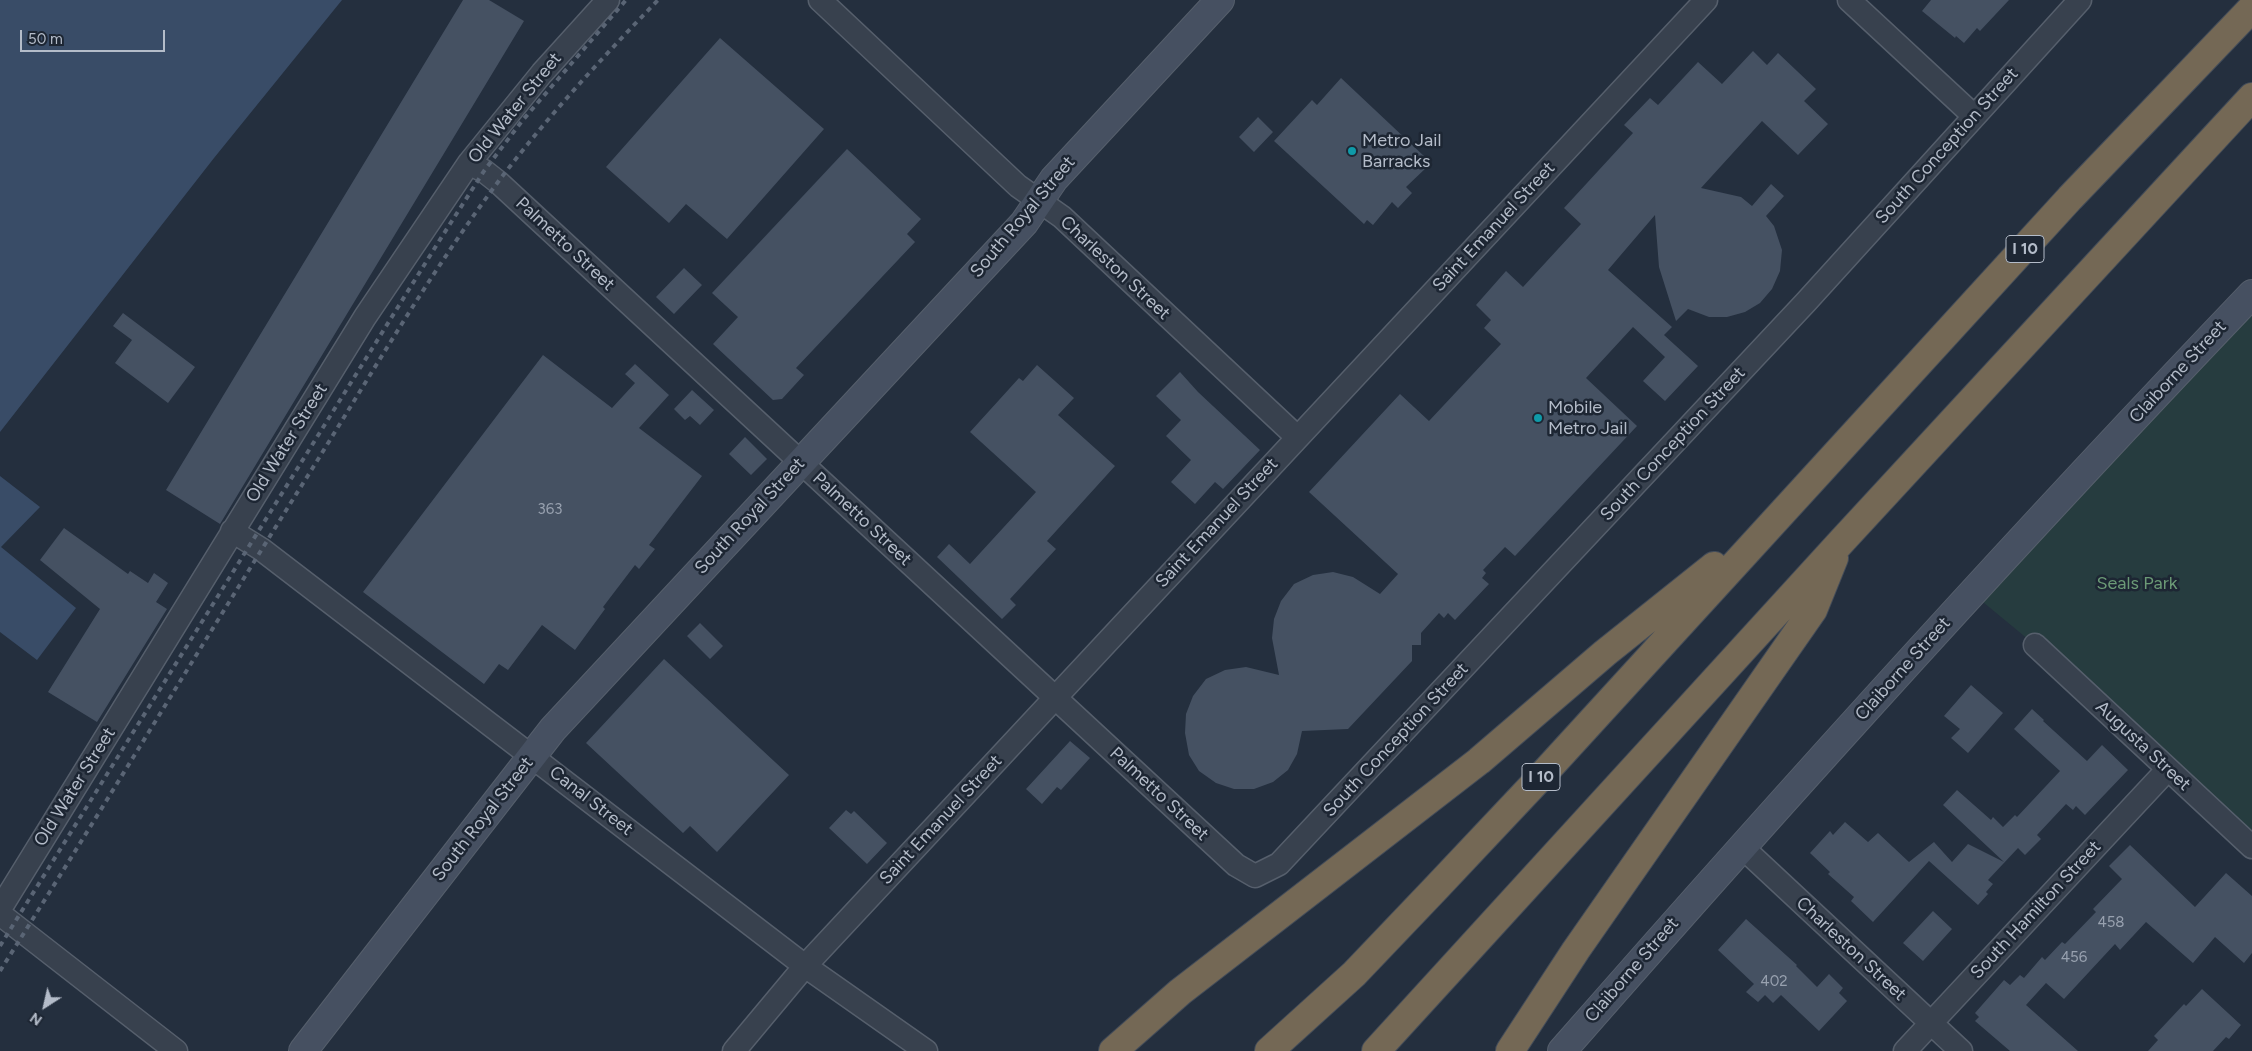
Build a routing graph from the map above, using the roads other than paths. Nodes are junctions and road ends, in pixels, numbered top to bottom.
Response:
1 (608, 0) edge
2 (820, 0) edge
3 (1220, 0) edge
4 (1706, 0) edge
5 (1849, 0) edge
6 (2080, 0) edge
7 (2252, 8) edge
8 (2252, 97) edge
9 (1974, 116) junction
10 (469, 163) junction
11 (1039, 201) junction
12 (2252, 294) edge
13 (1297, 437) junction
14 (800, 461) junction
15 (1801, 492) junction
16 (232, 531) junction
17 (1841, 542) junction
18 (2035, 645) dead end
19 (1055, 698) junction
20 (532, 756) junction
21 (2168, 769) junction
22 (1741, 846) junction
23 (2252, 847) edge
24 (1255, 876) joint
25 (0, 909) edge
26 (0, 914) edge
27 (805, 966) junction
28 (1931, 1023) junction
29 (176, 1051) edge
30 (303, 1051) edge
31 (734, 1051) edge
32 (926, 1051) edge
33 (1113, 1051) edge
34 (1269, 1051) edge
35 (1376, 1051) edge
36 (1510, 1051) edge
37 (1562, 1051) edge
38 (1905, 1051) edge
39 (1961, 1051) edge

1 - 10 street, Old Water Street
2 - 11 street, Charleston Street
3 - 11 street, South Royal Street
4 - 13 street, Saint Emanuel Street
5 - 9 street
6 - 9 street, South Conception Street
7 - 15 highway, I 10
8 - 17 highway
9 - 24 street, South Conception Street
10 - 14 street, Palmetto Street
10 - 16 street, Old Water Street
11 - 13 street, Charleston Street
11 - 14 street, South Royal Street
12 - 22 street, Claiborne Street
13 - 19 street, Saint Emanuel Street
14 - 19 street, Palmetto Street
14 - 20 street, South Royal Street
15 - 33 highway
15 - 34 highway, I 10
16 - 20 street, Canal Street
16 - 25 street, Old Water Street
17 - 35 highway
17 - 36 highway
18 - 21 street, Augusta Street
19 - 24 street, Palmetto Street
19 - 27 street, Saint Emanuel Street
20 - 27 street, Canal Street
20 - 30 street, South Royal Street
21 - 23 street, Augusta Street
21 - 28 street, South Hamilton Street
22 - 28 street, Charleston Street
22 - 37 street, Claiborne Street
26 - 29 street
27 - 31 street, Saint Emanuel Street
27 - 32 street, Canal Street
28 - 38 street, South Hamilton Street
28 - 39 street, Charleston Street

